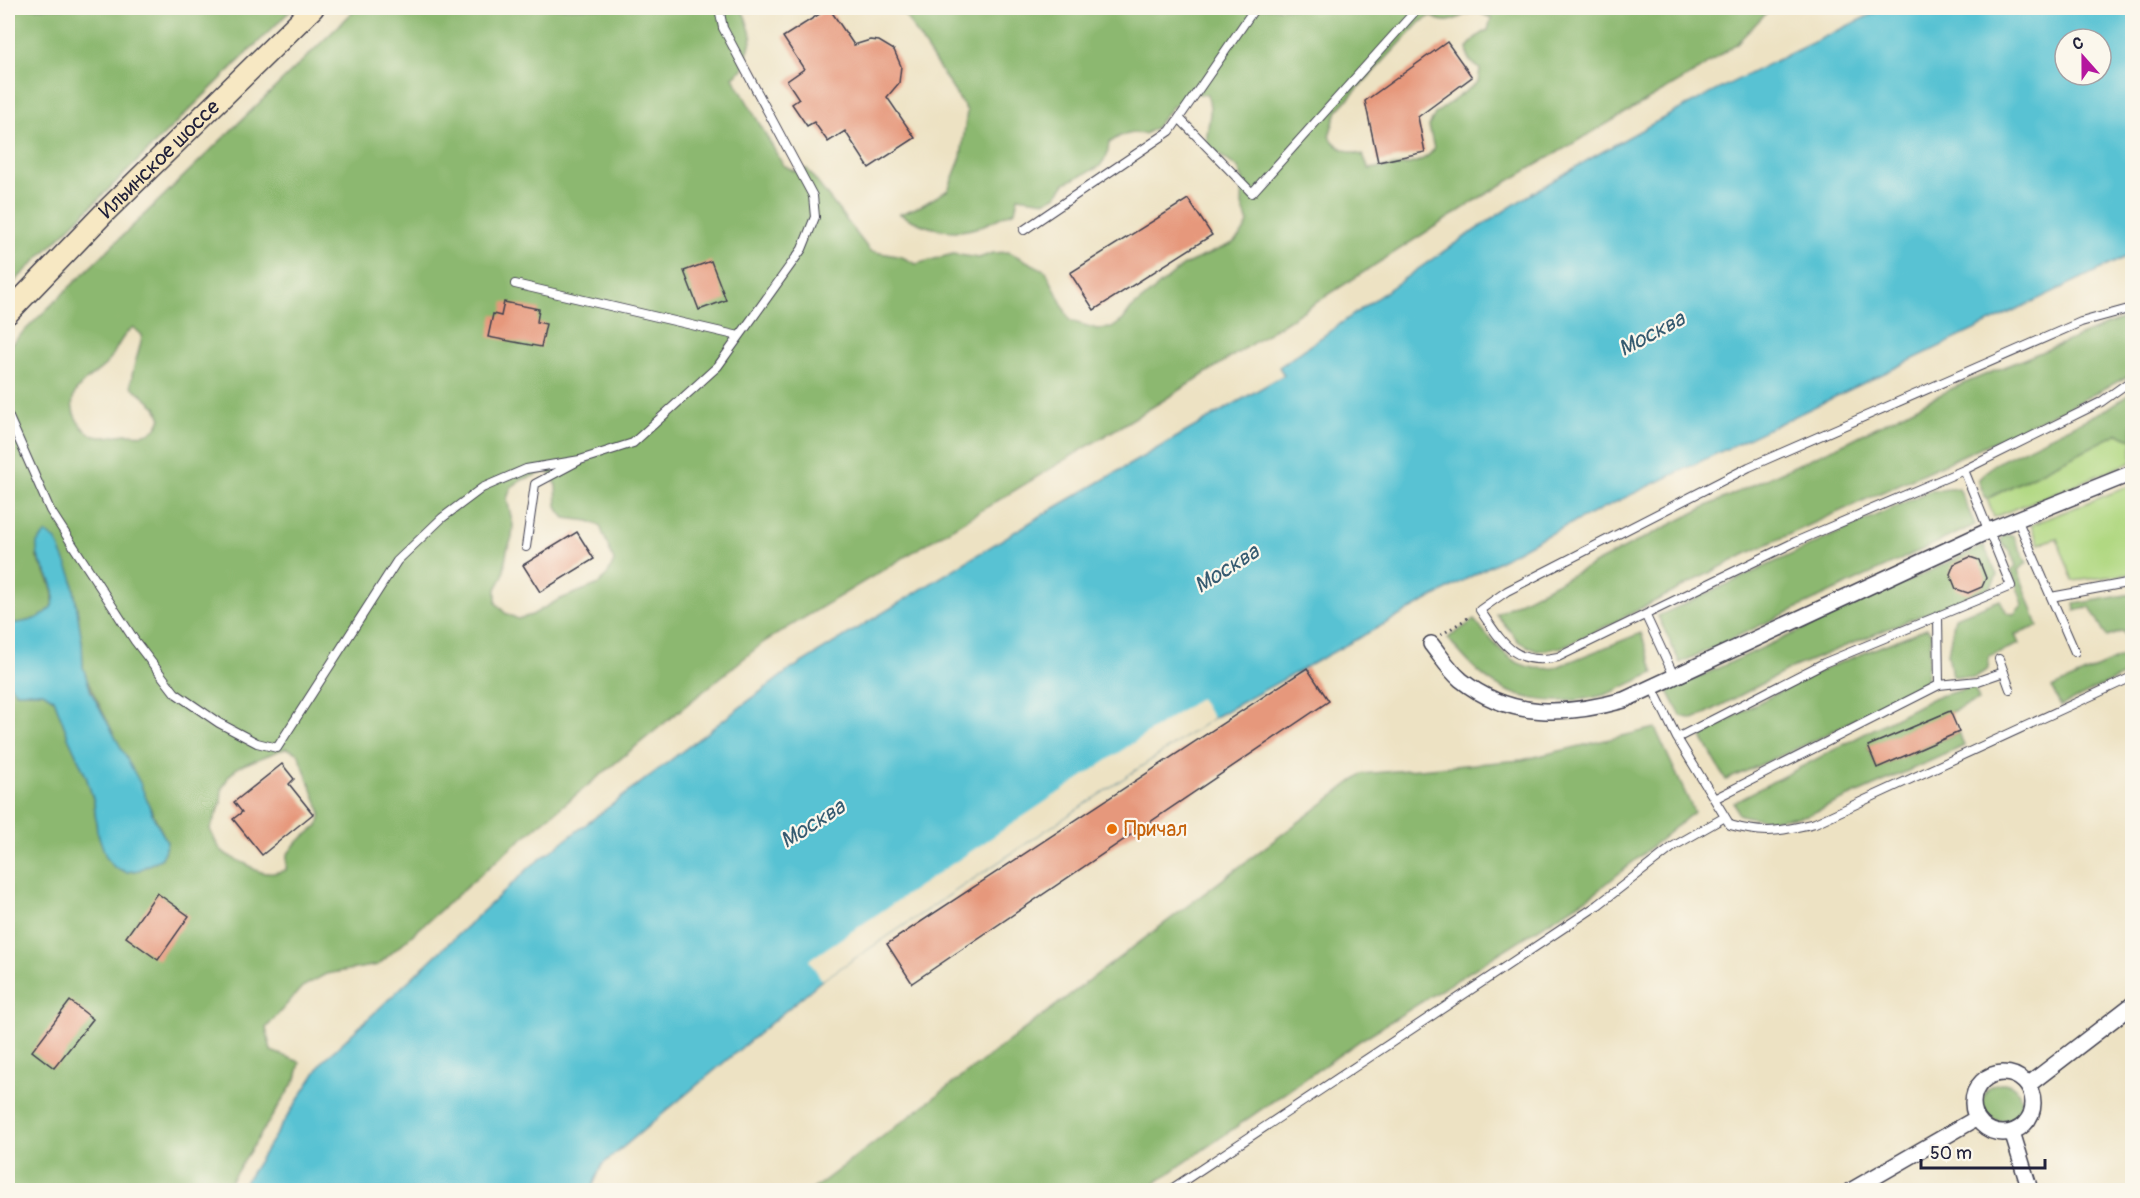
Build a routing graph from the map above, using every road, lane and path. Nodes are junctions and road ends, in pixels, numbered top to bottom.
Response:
1 (313, 8) edge
2 (718, 8) edge
3 (1255, 8) edge
4 (1418, 8) edge
5 (1179, 118) junction
6 (1024, 230) dead end
7 (515, 284) dead end
8 (2133, 308) edge
9 (8, 313) edge
10 (739, 336) junction
11 (2133, 380) edge
12 (8, 416) edge
13 (580, 460) junction
14 (1964, 470) junction
15 (2133, 473) edge
16 (2017, 519) junction
17 (1988, 531) junction
18 (526, 547) dead end
19 (2133, 582) edge
20 (2051, 597) junction
21 (1480, 610) junction
22 (1646, 616) junction
23 (1938, 616) junction
24 (1431, 644) joint
25 (2075, 652) dead end
26 (1999, 659) dead end
27 (2004, 672) junction
28 (1674, 676) junction
29 (2133, 677) edge
30 (1939, 685) junction
31 (1652, 687) junction
32 (2010, 689) dead end
33 (1677, 738) junction
34 (1714, 799) junction
35 (1725, 817) junction
36 (2133, 1005) edge
37 (2028, 1085) junction
38 (1977, 1118) junction
39 (2012, 1132) junction
40 (1170, 1191) edge
41 (1852, 1191) edge
42 (2030, 1191) edge

1 - 9 main road, Ильинское шоссе
2 - 10 lane
3 - 5 lane
4 - 5 lane
5 - 6 lane
7 - 10 lane
8 - 21 lane
10 - 13 lane
11 - 14 lane
12 - 13 lane
13 - 18 lane
14 - 17 lane
14 - 22 lane
15 - 16 street
16 - 17 street
16 - 20 lane
17 - 23 lane
17 - 28 street
19 - 20 lane
20 - 25 lane
21 - 22 lane
21 - 24 path
22 - 28 lane
23 - 30 lane
23 - 33 lane
24 - 31 street
26 - 27 lane
27 - 30 lane
27 - 32 lane
28 - 31 street
29 - 35 lane
30 - 34 lane
31 - 33 lane
33 - 34 lane
34 - 35 lane
35 - 40 lane
36 - 37 street
37 - 38 street
37 - 39 street
38 - 39 street
38 - 41 street
39 - 42 street

